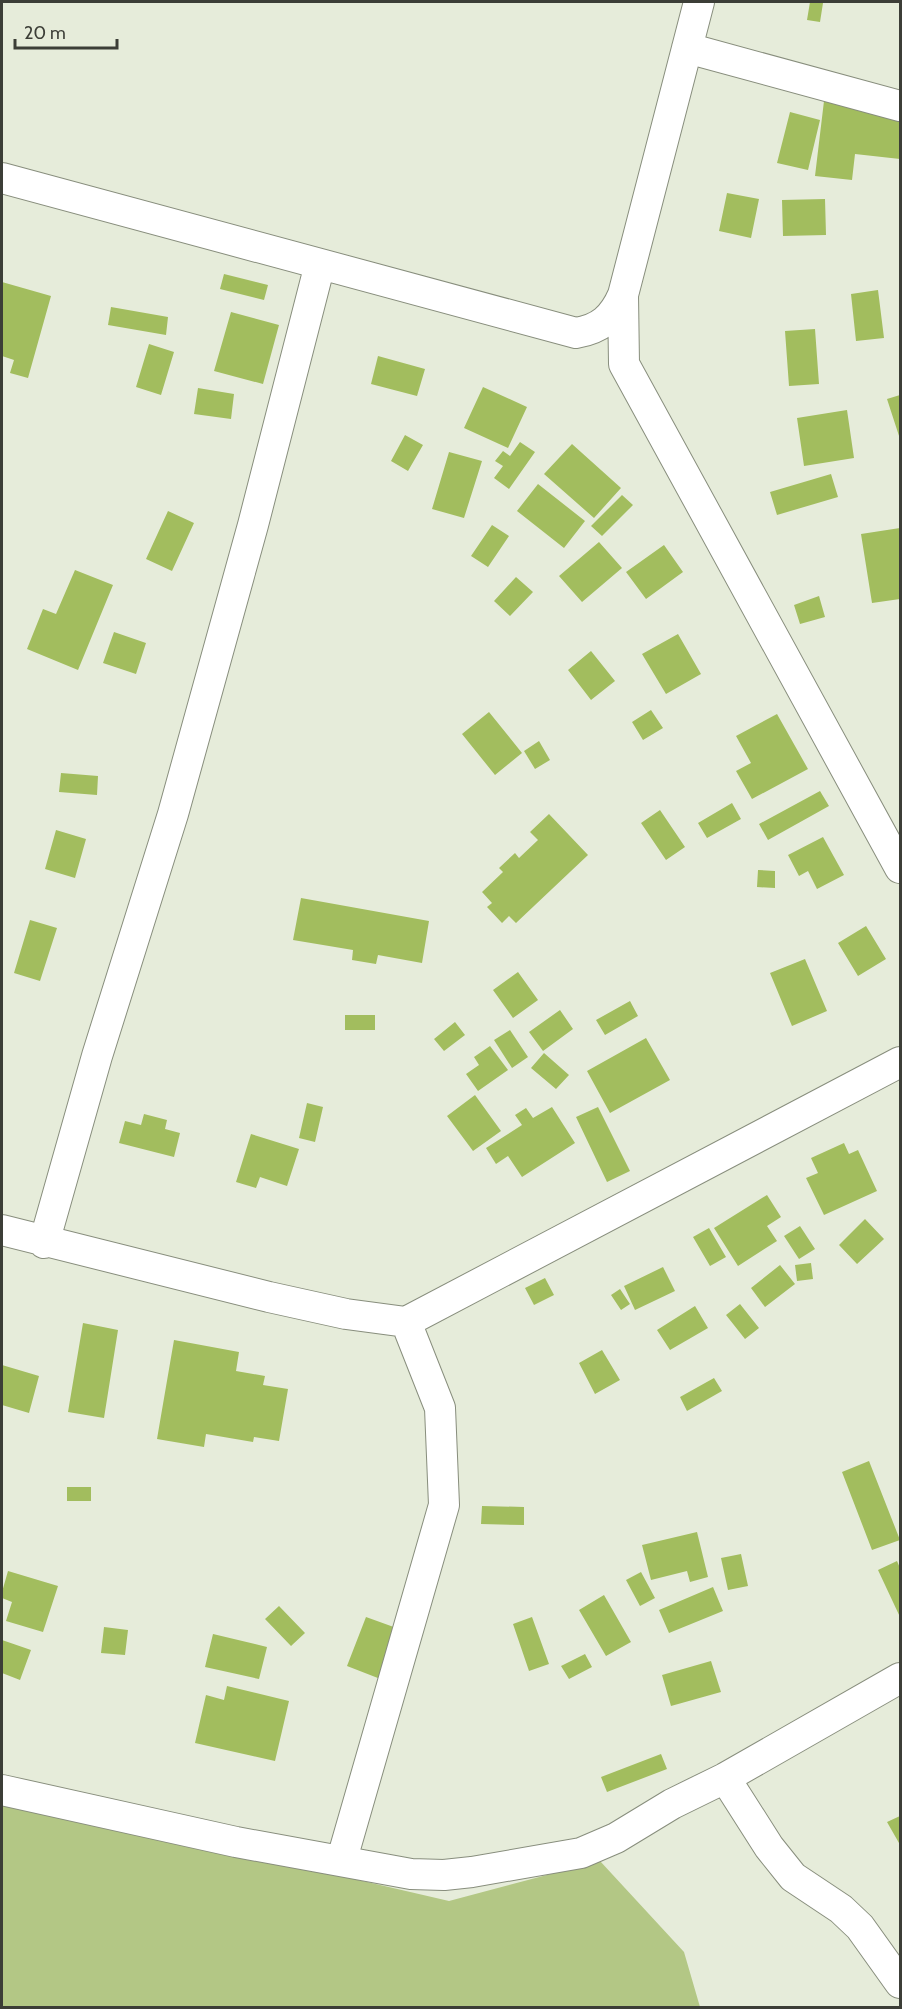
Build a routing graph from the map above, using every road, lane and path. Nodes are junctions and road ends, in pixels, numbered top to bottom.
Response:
1 (699, 2) edge
2 (687, 48) junction
3 (900, 106) edge
4 (2, 178) edge
5 (320, 264) junction
6 (623, 295) junction
7 (576, 333) junction
8 (624, 364) junction
9 (900, 868) edge
10 (900, 1062) edge
11 (2, 1230) edge
12 (44, 1243) junction
13 (406, 1322) junction
14 (900, 1678) edge
15 (725, 1778) junction
16 (2, 1790) edge
17 (342, 1859) junction
18 (900, 1983) edge

1 - 2 street
2 - 3 street
2 - 6 street
4 - 5 street
5 - 7 street
5 - 12 street
6 - 7 street
6 - 8 street
7 - 8 street
8 - 9 street
10 - 13 street
11 - 12 street
12 - 13 street
13 - 17 street
14 - 15 street
15 - 17 street
15 - 18 street
16 - 17 street

